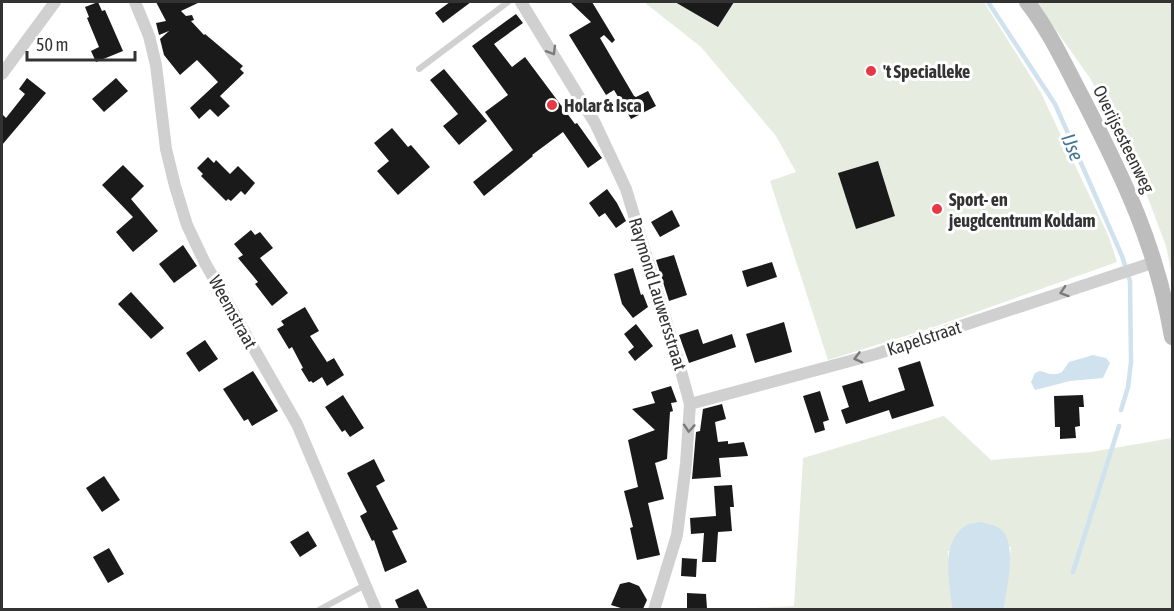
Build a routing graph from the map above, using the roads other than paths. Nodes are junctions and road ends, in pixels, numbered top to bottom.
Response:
1 (55, 2) edge
2 (135, 2) edge
3 (508, 2) edge
4 (521, 2) edge
5 (1027, 2) edge
6 (419, 69) dead end
7 (2, 74) edge
8 (1155, 262) junction
9 (1173, 337) edge
10 (690, 404) junction
11 (365, 585) junction
12 (319, 609) edge
13 (376, 609) edge
14 (654, 609) edge

1 - 7 street
2 - 11 street, Weemstraat
3 - 6 lane
4 -> 10 street, Raymond Lauwersstraat
5 - 8 main road, Overijsesteenweg
8 - 9 main road, Overijsesteenweg
8 -> 10 street, Kapelstraat
10 -> 14 street, Raymond Lauwersstraat
11 - 12 lane
11 - 13 street, Weemstraat

